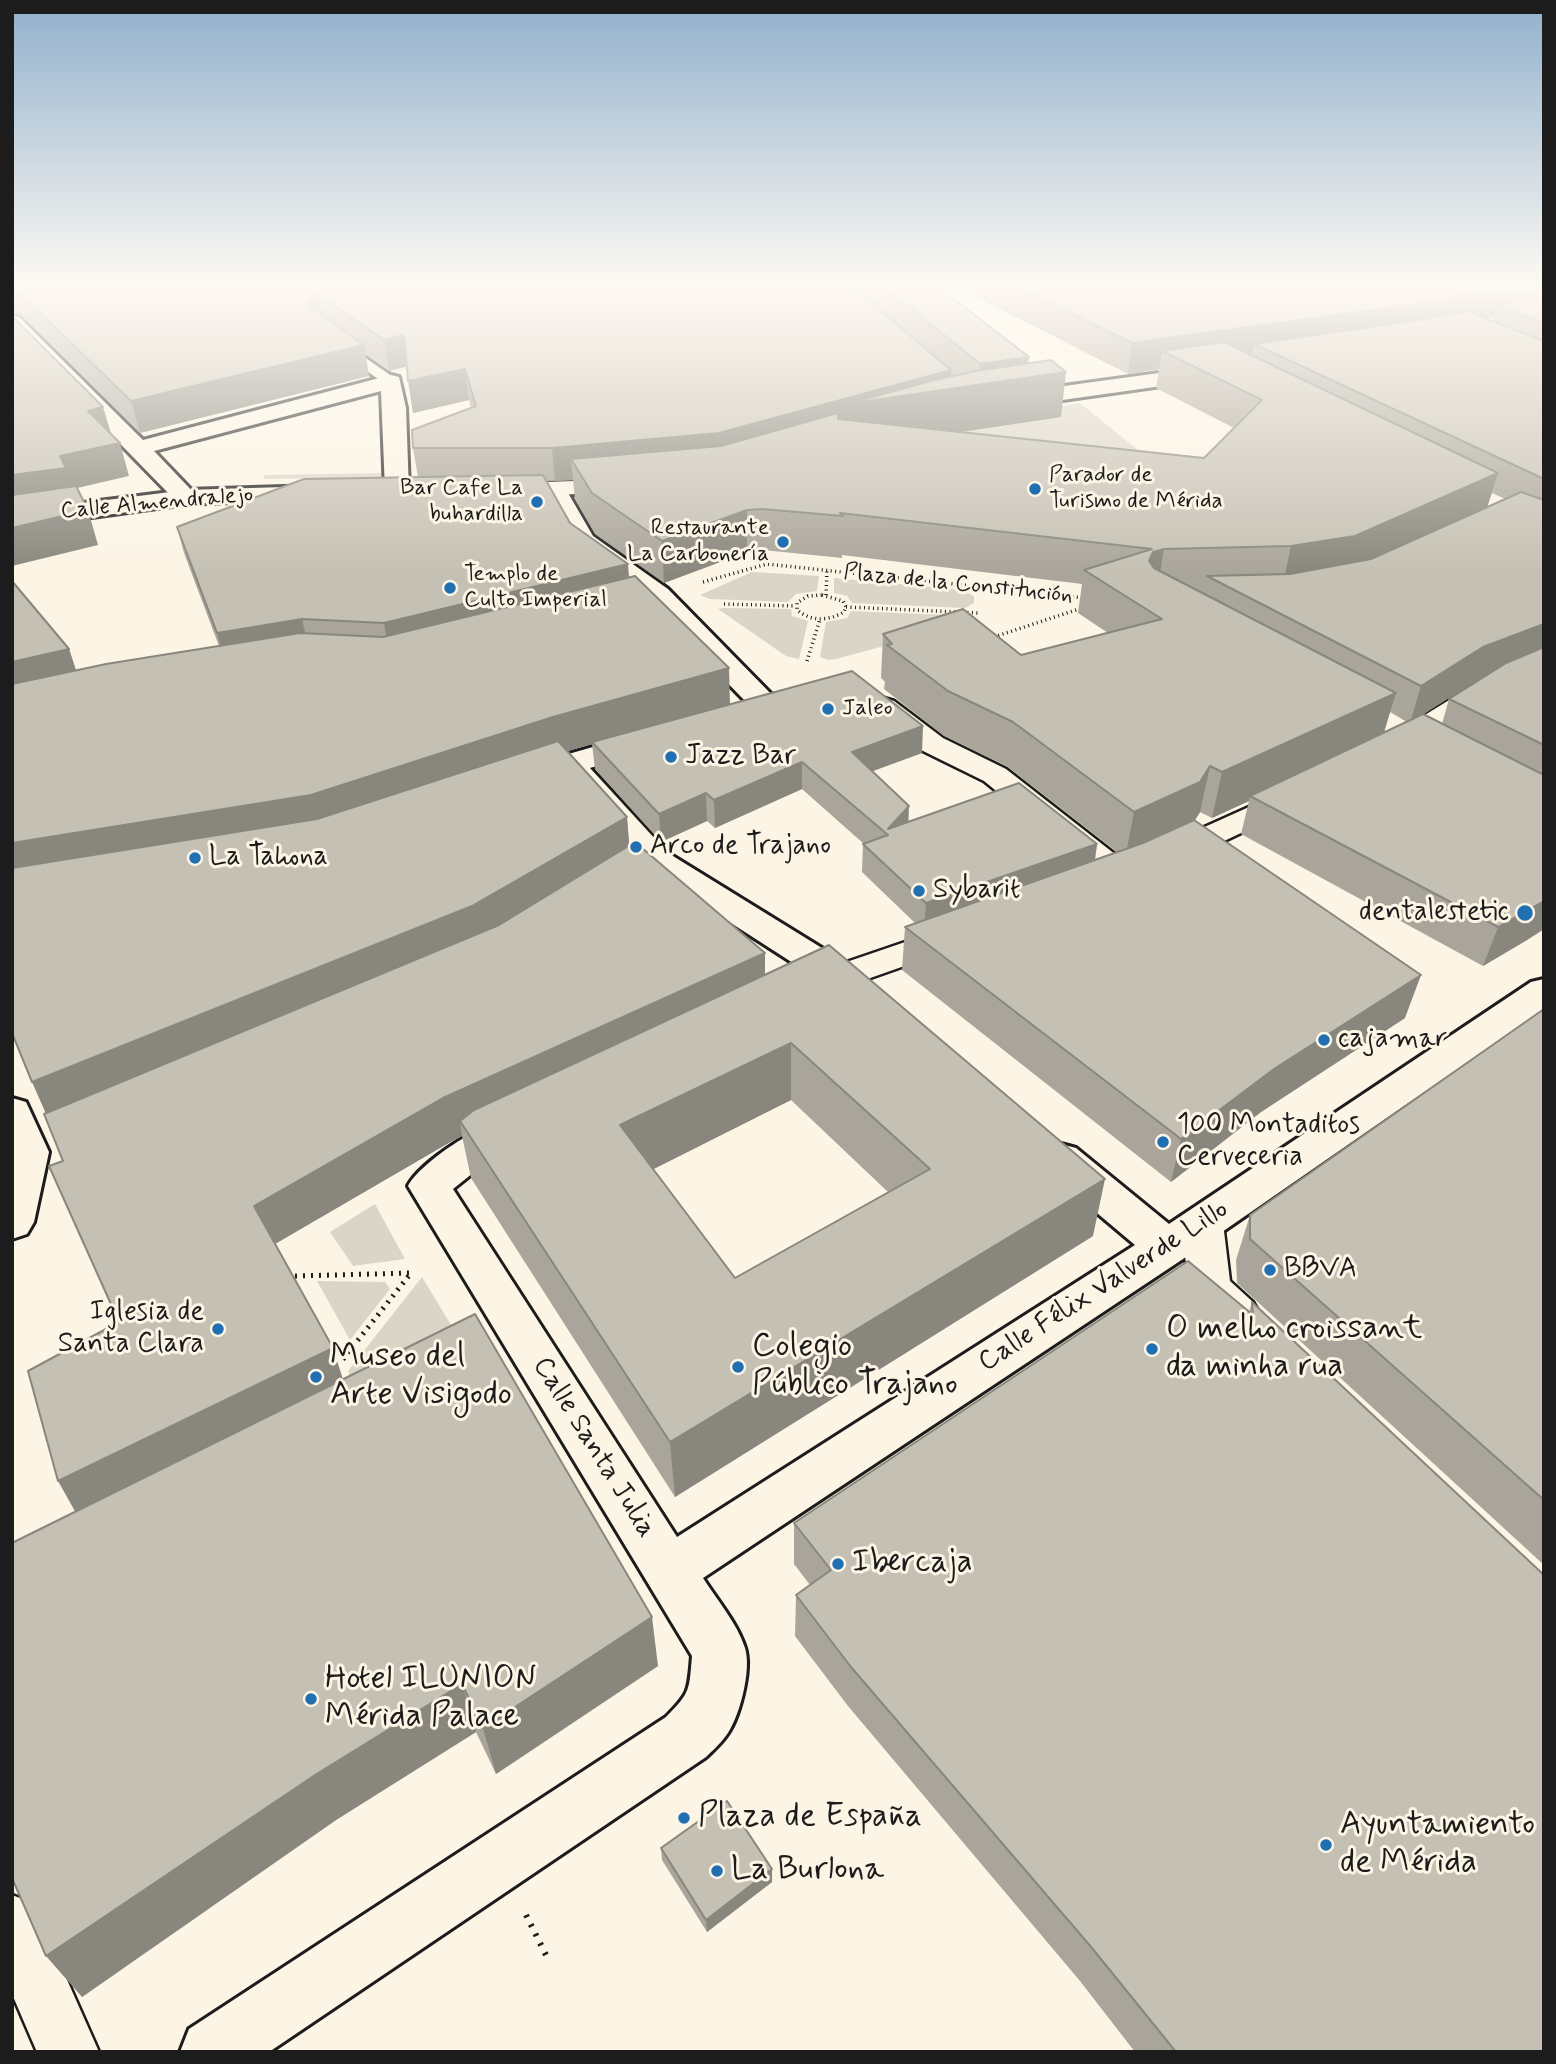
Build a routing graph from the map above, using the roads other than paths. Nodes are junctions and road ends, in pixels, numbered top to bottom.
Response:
1 (72, 381) edge
2 (1165, 381) edge
3 (391, 382) joint
4 (986, 404) edge
5 (138, 448) junction
6 (644, 484) edge
7 (397, 491) junction
8 (422, 491) edge
9 (471, 491) edge
10 (555, 491) junction
11 (370, 492) edge
12 (344, 493) edge
13 (186, 496) junction
14 (12, 520) edge
15 (658, 595) junction
16 (618, 605) edge
17 (1544, 665) edge
18 (863, 690) edge
19 (704, 725) edge
20 (666, 735) edge
21 (1363, 761) edge
22 (1316, 785) edge
23 (1122, 876) junction
24 (1084, 890) edge
25 (982, 926) edge
26 (1544, 990) edge
27 (840, 991) joint
28 (12, 1112) edge
29 (543, 1119) edge
30 (1031, 1133) edge
31 (31, 1150) edge
32 (12, 1222) edge
33 (1184, 1235) junction
34 (1270, 1345) edge
35 (669, 1571) junction
36 (12, 1924) edge
37 (68, 2052) edge
38 (212, 2052) edge

1 - 5 street
2 - 4 street
3 - 5 street
3 - 7 street
5 - 13 street
6 - 10 street
7 - 8 street
7 - 11 street
9 - 10 street
10 - 15 street
12 - 13 street, Calle Almendralejo
13 - 14 street, Calle Almendralejo
15 - 16 street
15 - 19 street
17 - 21 street
18 - 23 street
20 - 27 street
22 - 23 street
23 - 24 street
25 - 27 street
26 - 33 street, Calle Félix Valverde Lillo
28 - 31 street
29 - 35 street, Calle Santa Julia
30 - 33 street
31 - 32 street
33 - 34 street
33 - 35 street, Calle Félix Valverde Lillo
35 - 38 street
36 - 37 street

